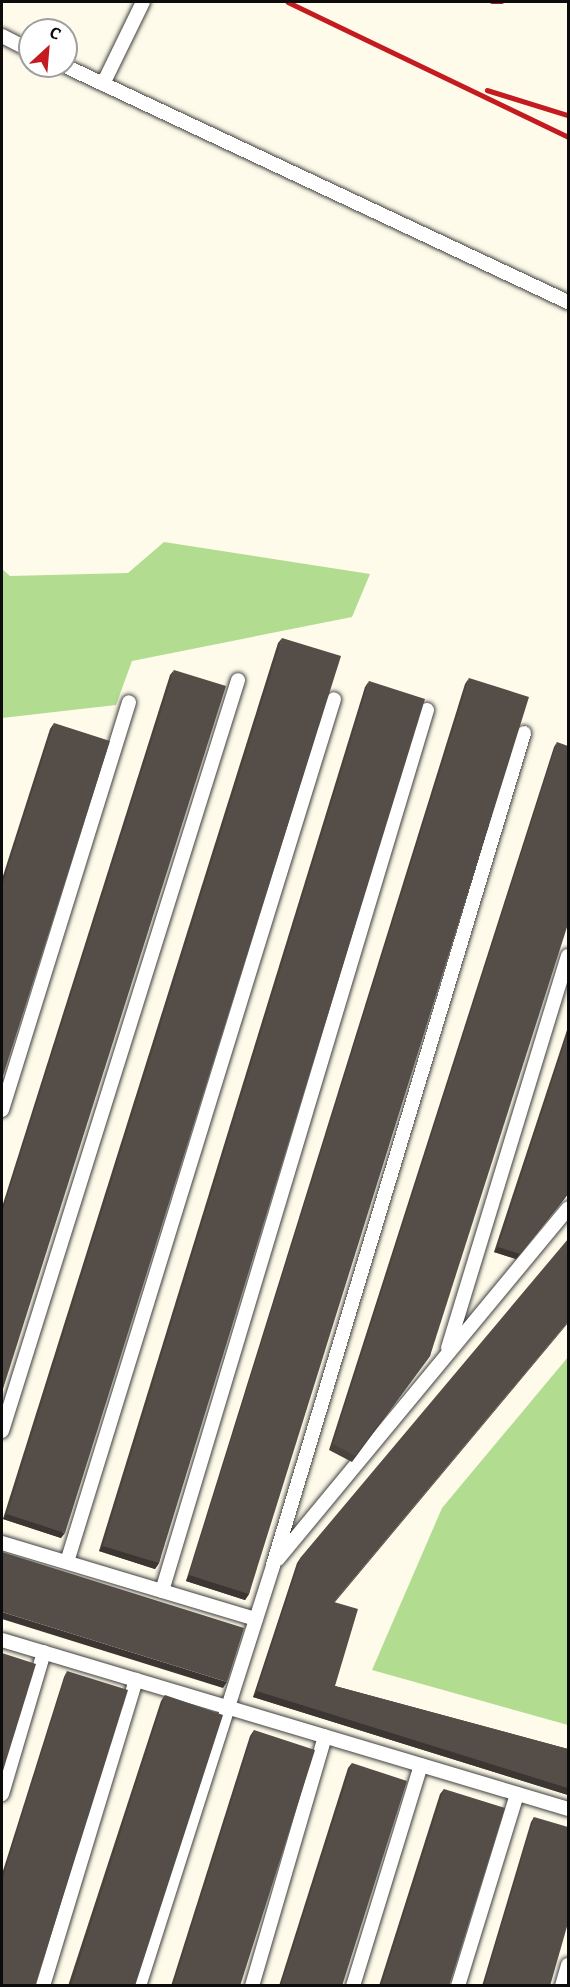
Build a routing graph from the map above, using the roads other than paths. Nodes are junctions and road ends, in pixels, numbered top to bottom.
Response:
1 (143, 2) edge
2 (2, 36) edge
3 (18, 44) edge
4 (78, 72) edge
5 (103, 84) junction
6 (568, 302) edge
7 (238, 680) dead end
8 (334, 699) dead end
9 (129, 702) dead end
10 (427, 710) edge
11 (524, 733) dead end
12 (568, 956) edge
13 (2, 1110) edge
14 (568, 1209) edge
15 (446, 1356) junction
16 (2, 1431) edge
17 (2, 1543) edge
18 (67, 1562) junction
19 (273, 1565) junction
20 (162, 1591) junction
21 (256, 1618) junction
22 (2, 1640) edge
23 (44, 1652) junction
24 (136, 1680) junction
25 (227, 1707) junction
26 (326, 1736) junction
27 (421, 1765) junction
28 (2, 1794) edge
29 (517, 1794) junction
30 (568, 1809) edge
31 (568, 1965) edge
32 (43, 1986) edge
33 (139, 1986) edge
34 (252, 1986) edge
35 (353, 1986) edge
36 (458, 1986) edge
37 (562, 1986) edge

1 - 5 lane
2 - 3 lane
4 - 5 lane
5 - 6 lane
7 - 16 lane
8 - 18 lane
9 - 13 lane
10 - 20 lane
11 - 19 lane
12 - 15 lane
14 - 15 lane
15 - 19 lane
17 - 18 lane
18 - 20 lane
19 - 21 lane
20 - 21 lane
21 - 25 lane
22 - 23 lane
23 - 24 lane
23 - 28 lane
24 - 25 lane
24 - 32 lane
25 - 26 lane
25 - 33 lane
26 - 27 lane
26 - 34 lane
27 - 29 lane
27 - 35 lane
29 - 30 lane
29 - 36 lane
31 - 37 lane

